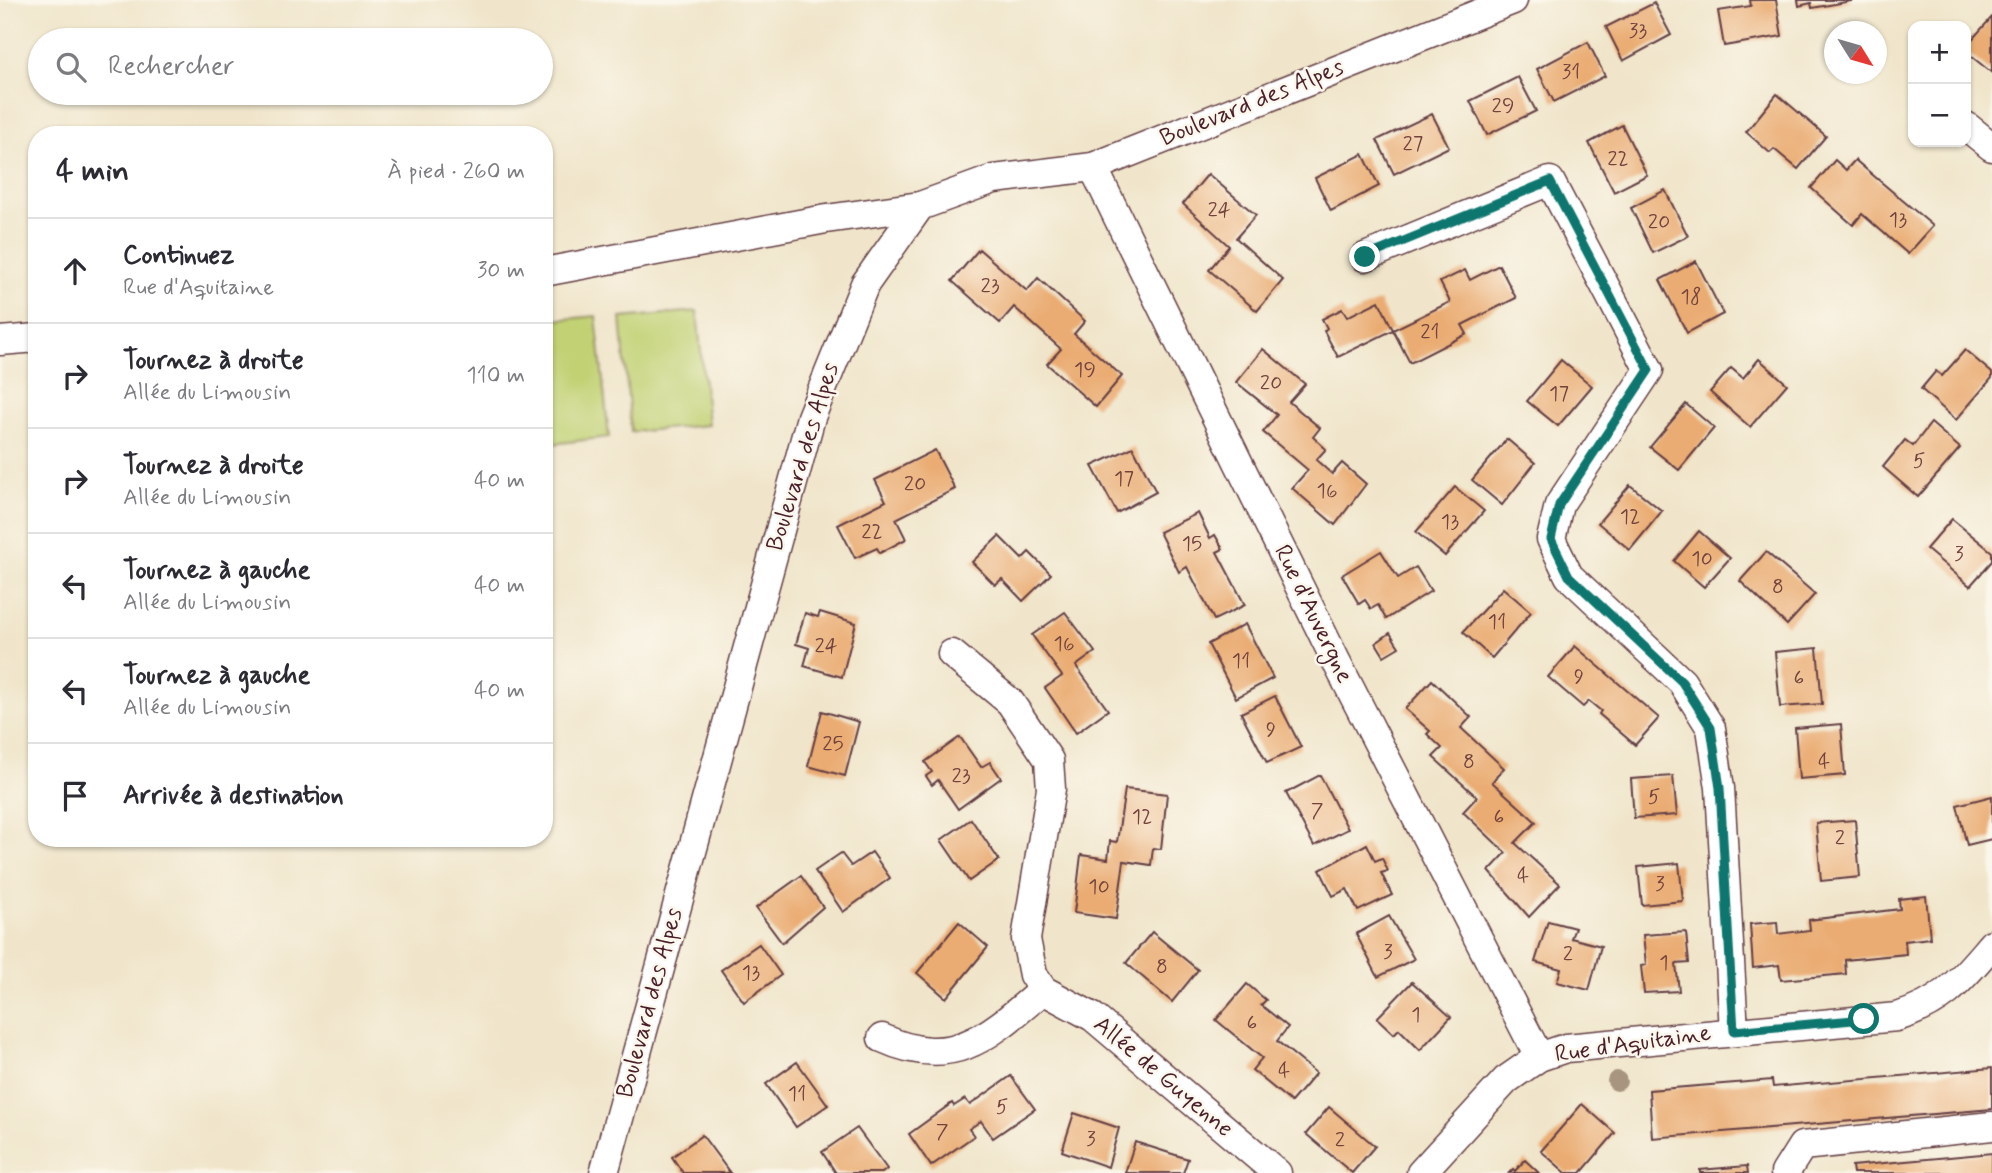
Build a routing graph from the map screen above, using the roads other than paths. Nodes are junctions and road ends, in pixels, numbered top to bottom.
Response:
1 (1514, 0) edge
2 (1971, 130) edge
3 (1992, 147) edge
4 (1093, 167) junction
5 (920, 206) junction
6 (1365, 257) dead end
7 (553, 270) edge
8 (28, 339) edge
9 (0, 341) edge
10 (952, 654) dead end
11 (1992, 944) edge
12 (1043, 990) junction
13 (1734, 1031) junction
14 (881, 1038) dead end
15 (1539, 1057) junction
16 (1992, 1126) edge
17 (604, 1173) edge
18 (1277, 1173) edge
19 (1421, 1173) edge
20 (1785, 1173) edge

1 - 4 street, Boulevard des Alpes
2 - 3 street
4 - 5 street, Boulevard des Alpes
4 - 15 street, Rue d'Auvergne
5 - 7 street
5 - 17 street, Boulevard des Alpes
6 - 13 street
8 - 9 street
10 - 12 street
11 - 13 street, Rue d'Aquitaine
12 - 14 street
12 - 18 street, Allée de Guyenne
13 - 15 street, Rue d'Aquitaine
15 - 19 street, Rue d'Aquitaine
16 - 20 street

